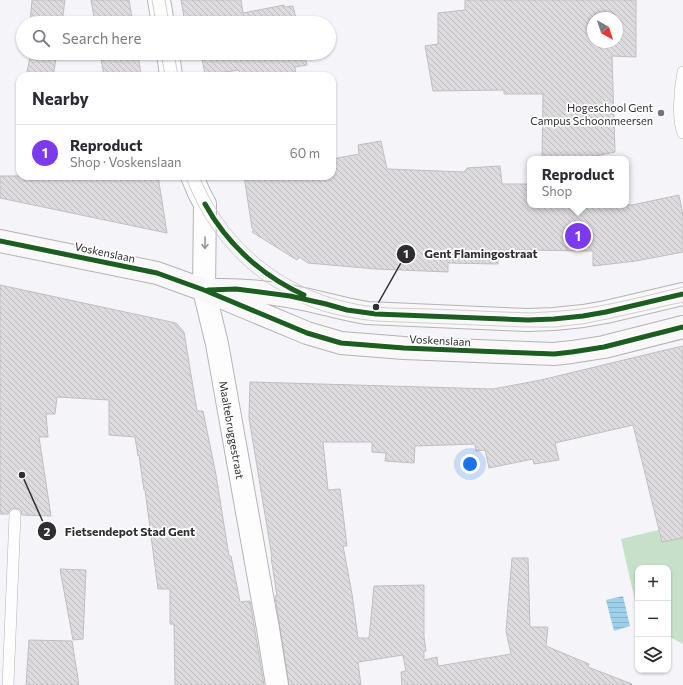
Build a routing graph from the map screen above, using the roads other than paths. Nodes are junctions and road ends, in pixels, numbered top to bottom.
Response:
1 (159, 0) edge
2 (161, 16) edge
3 (169, 60) edge
4 (170, 72) edge
5 (683, 72) edge
6 (683, 133) edge
7 (194, 180) edge
8 (0, 241) edge
9 (204, 290) junction
10 (683, 294) edge
11 (683, 327) edge
12 (15, 515) dead end
13 (8, 685) edge
14 (276, 685) edge

1 - 2 street
3 - 4 street
5 - 6 lane
7 -> 9 street, Maaltebruggestraat
8 - 9 street, Voskenslaan
9 - 10 street, Voskenslaan
9 - 11 street, Voskenslaan
9 - 14 street, Maaltebruggestraat
12 - 13 lane

